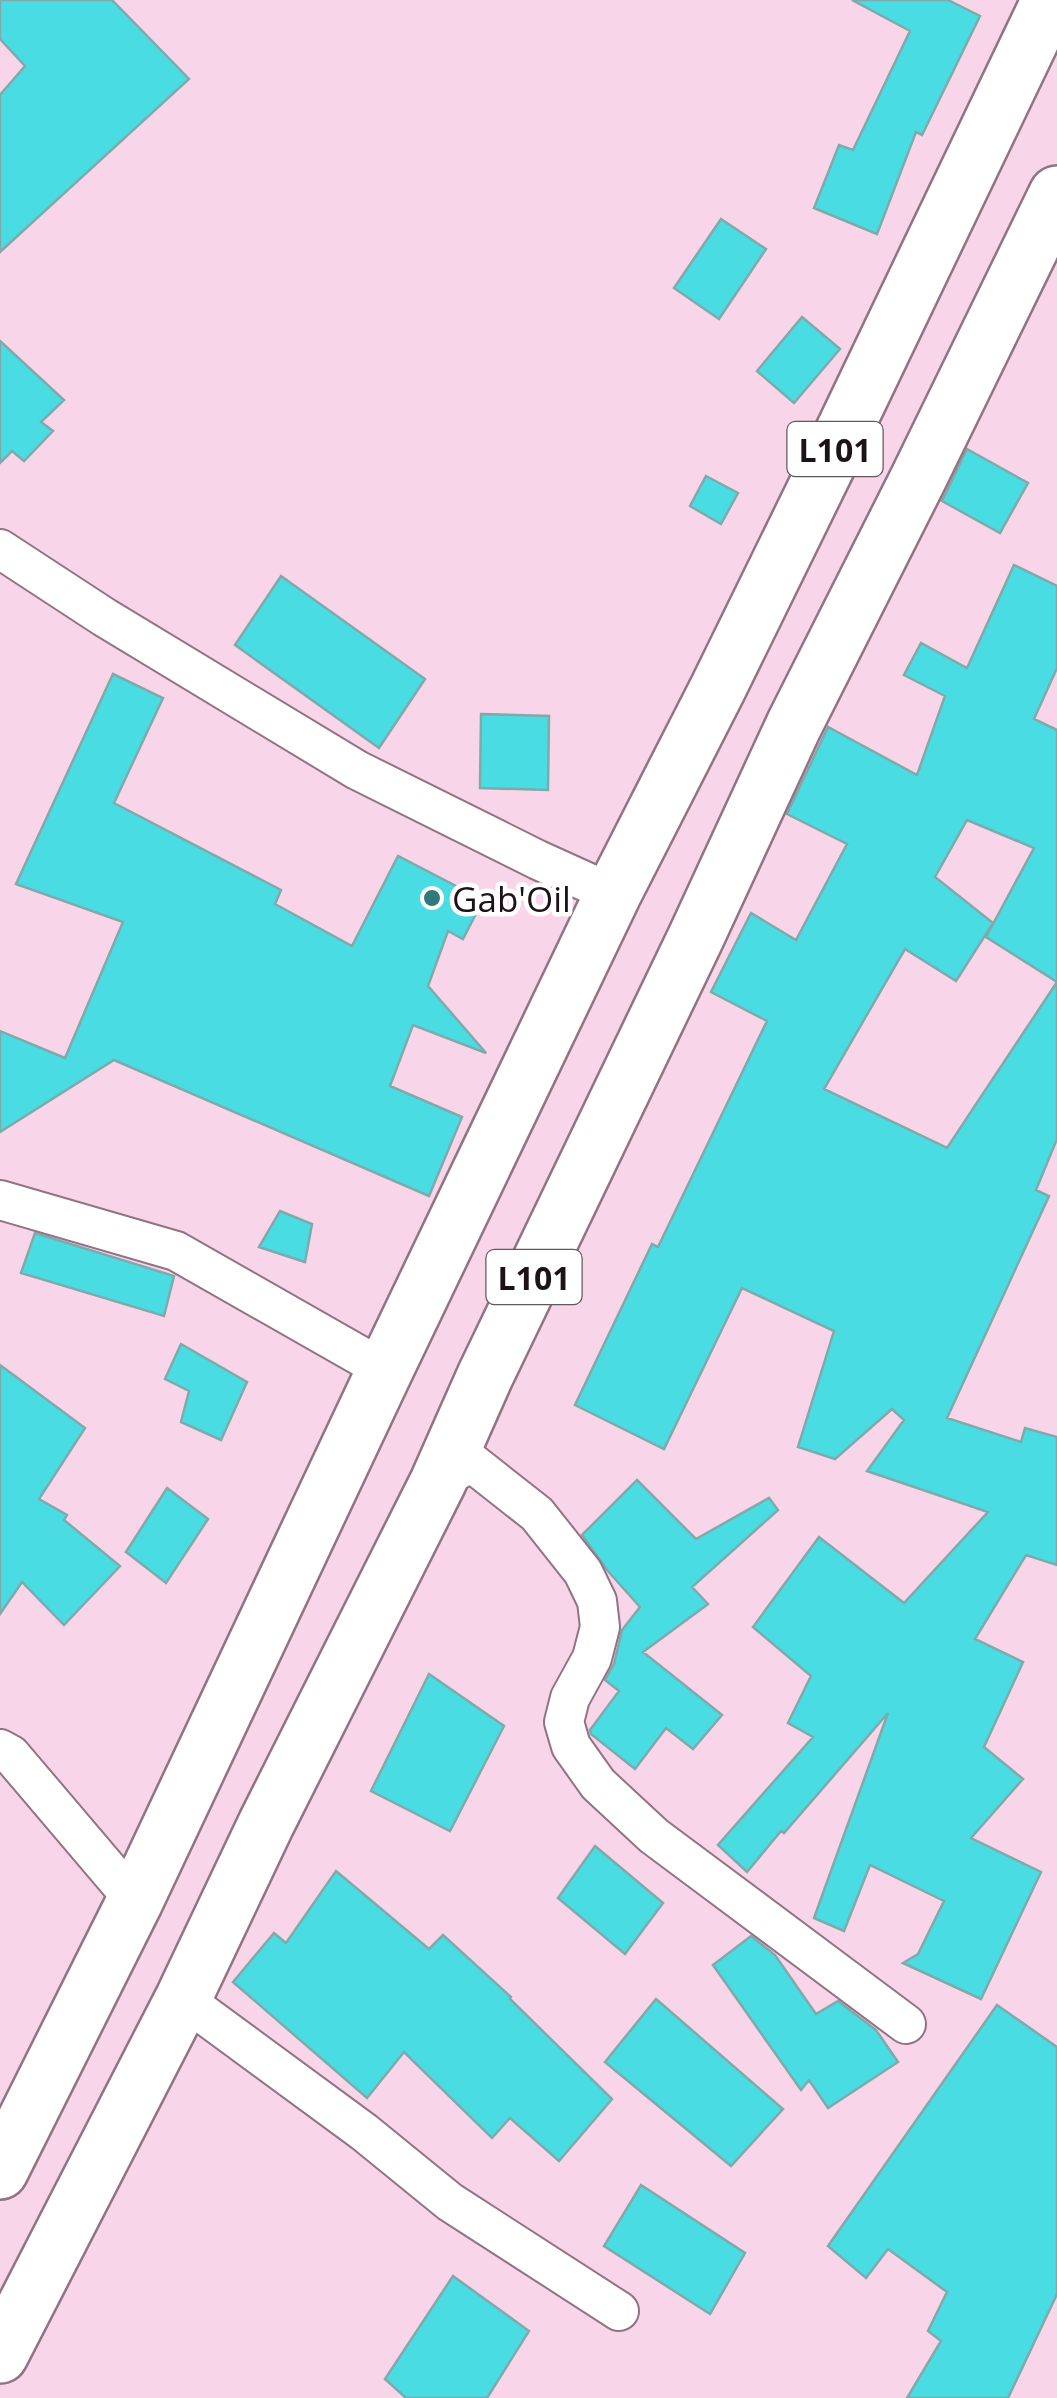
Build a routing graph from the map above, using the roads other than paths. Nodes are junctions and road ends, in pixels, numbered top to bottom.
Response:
1 (1050, 0) edge
2 (1057, 194) edge
3 (0, 549) edge
4 (613, 894) junction
5 (0, 1200) edge
6 (384, 1370) junction
7 (438, 1482) junction
8 (0, 1749) edge
9 (135, 1902) junction
10 (182, 1999) junction
11 (906, 2024) dead end
12 (0, 2172) edge
13 (618, 2311) dead end
14 (0, 2355) edge

1 - 4 main road, L101
2 - 7 main road, L101
3 - 4 street
4 - 6 main road, L101
5 - 6 street
6 - 9 main road, L101
7 - 10 main road, L101
7 - 11 street
8 - 9 street
9 - 12 main road, L101
10 - 13 street
10 - 14 main road, L101

